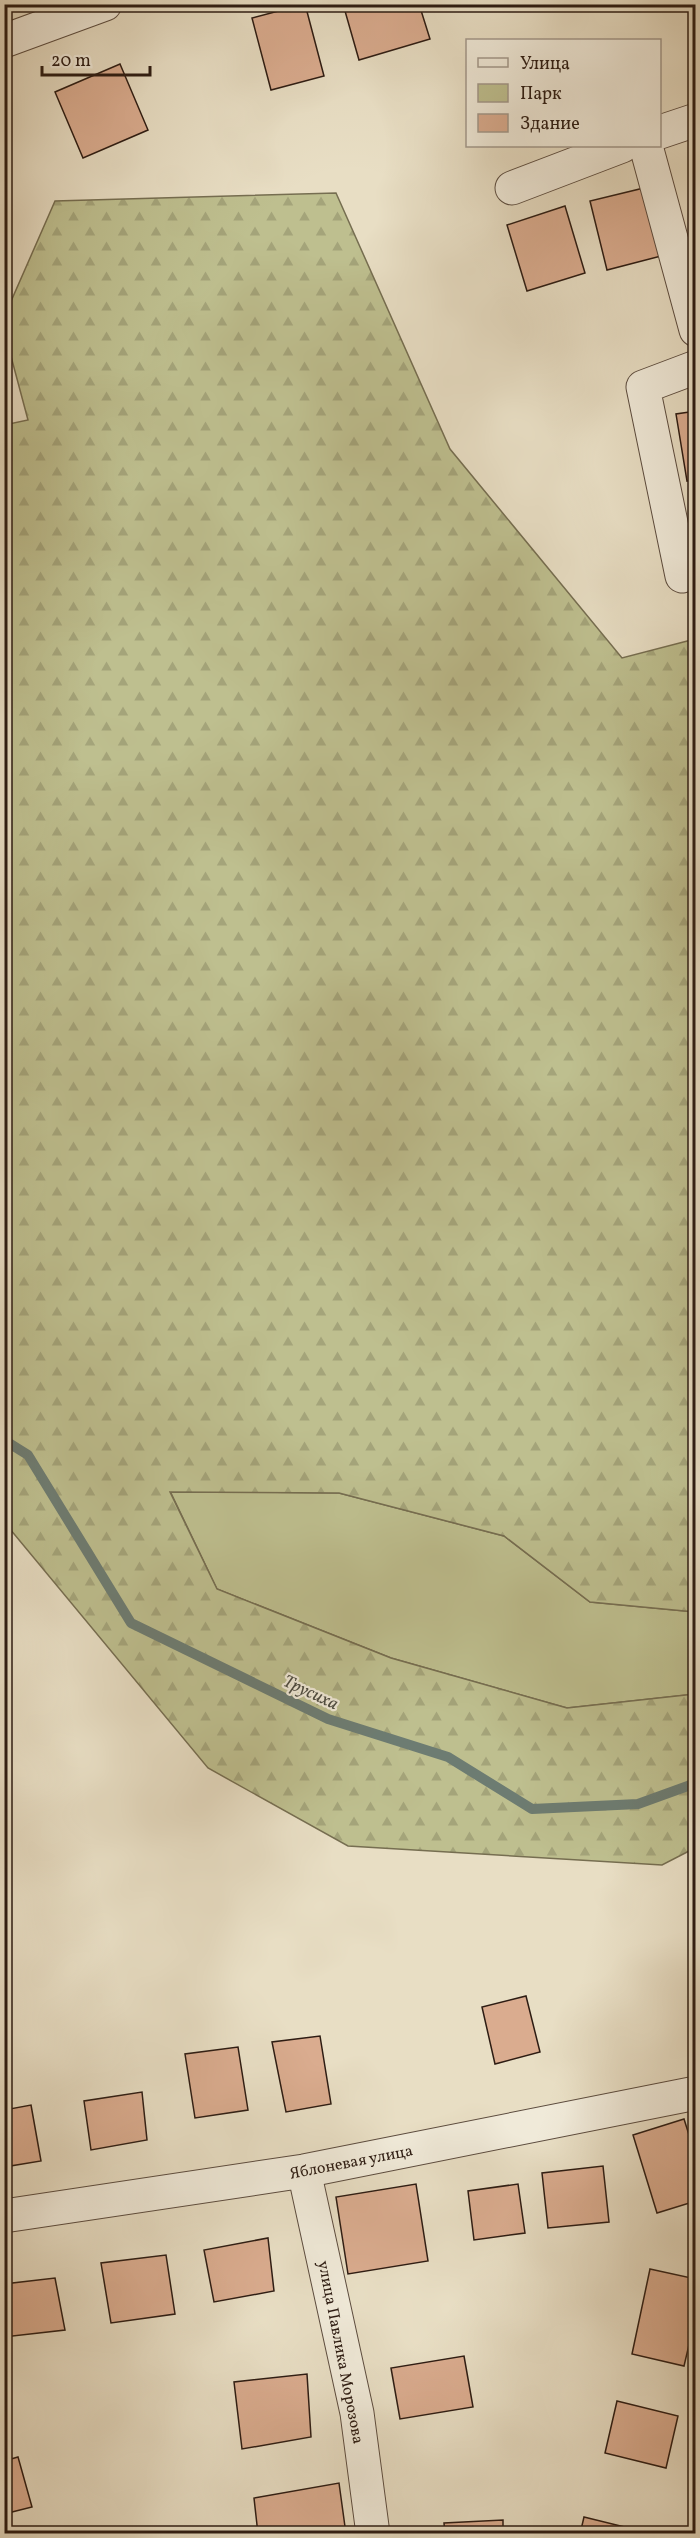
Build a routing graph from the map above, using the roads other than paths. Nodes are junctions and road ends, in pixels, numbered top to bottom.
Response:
1 (105, 4) edge
2 (4, 42) edge
3 (696, 120) edge
4 (661, 132) edge
5 (618, 147) edge
6 (646, 147) edge
7 (512, 188) dead end
8 (696, 330) edge
9 (696, 367) edge
10 (682, 576) dead end
11 (696, 2093) edge
12 (304, 2171) junction
13 (4, 2216) edge
14 (373, 2534) edge

1 - 2 street
3 - 4 street
5 - 7 street
6 - 8 street
9 - 10 street
11 - 12 street, Яблоневая улица
12 - 13 street, Яблоневая улица
12 - 14 street, улица Павлика Морозова

